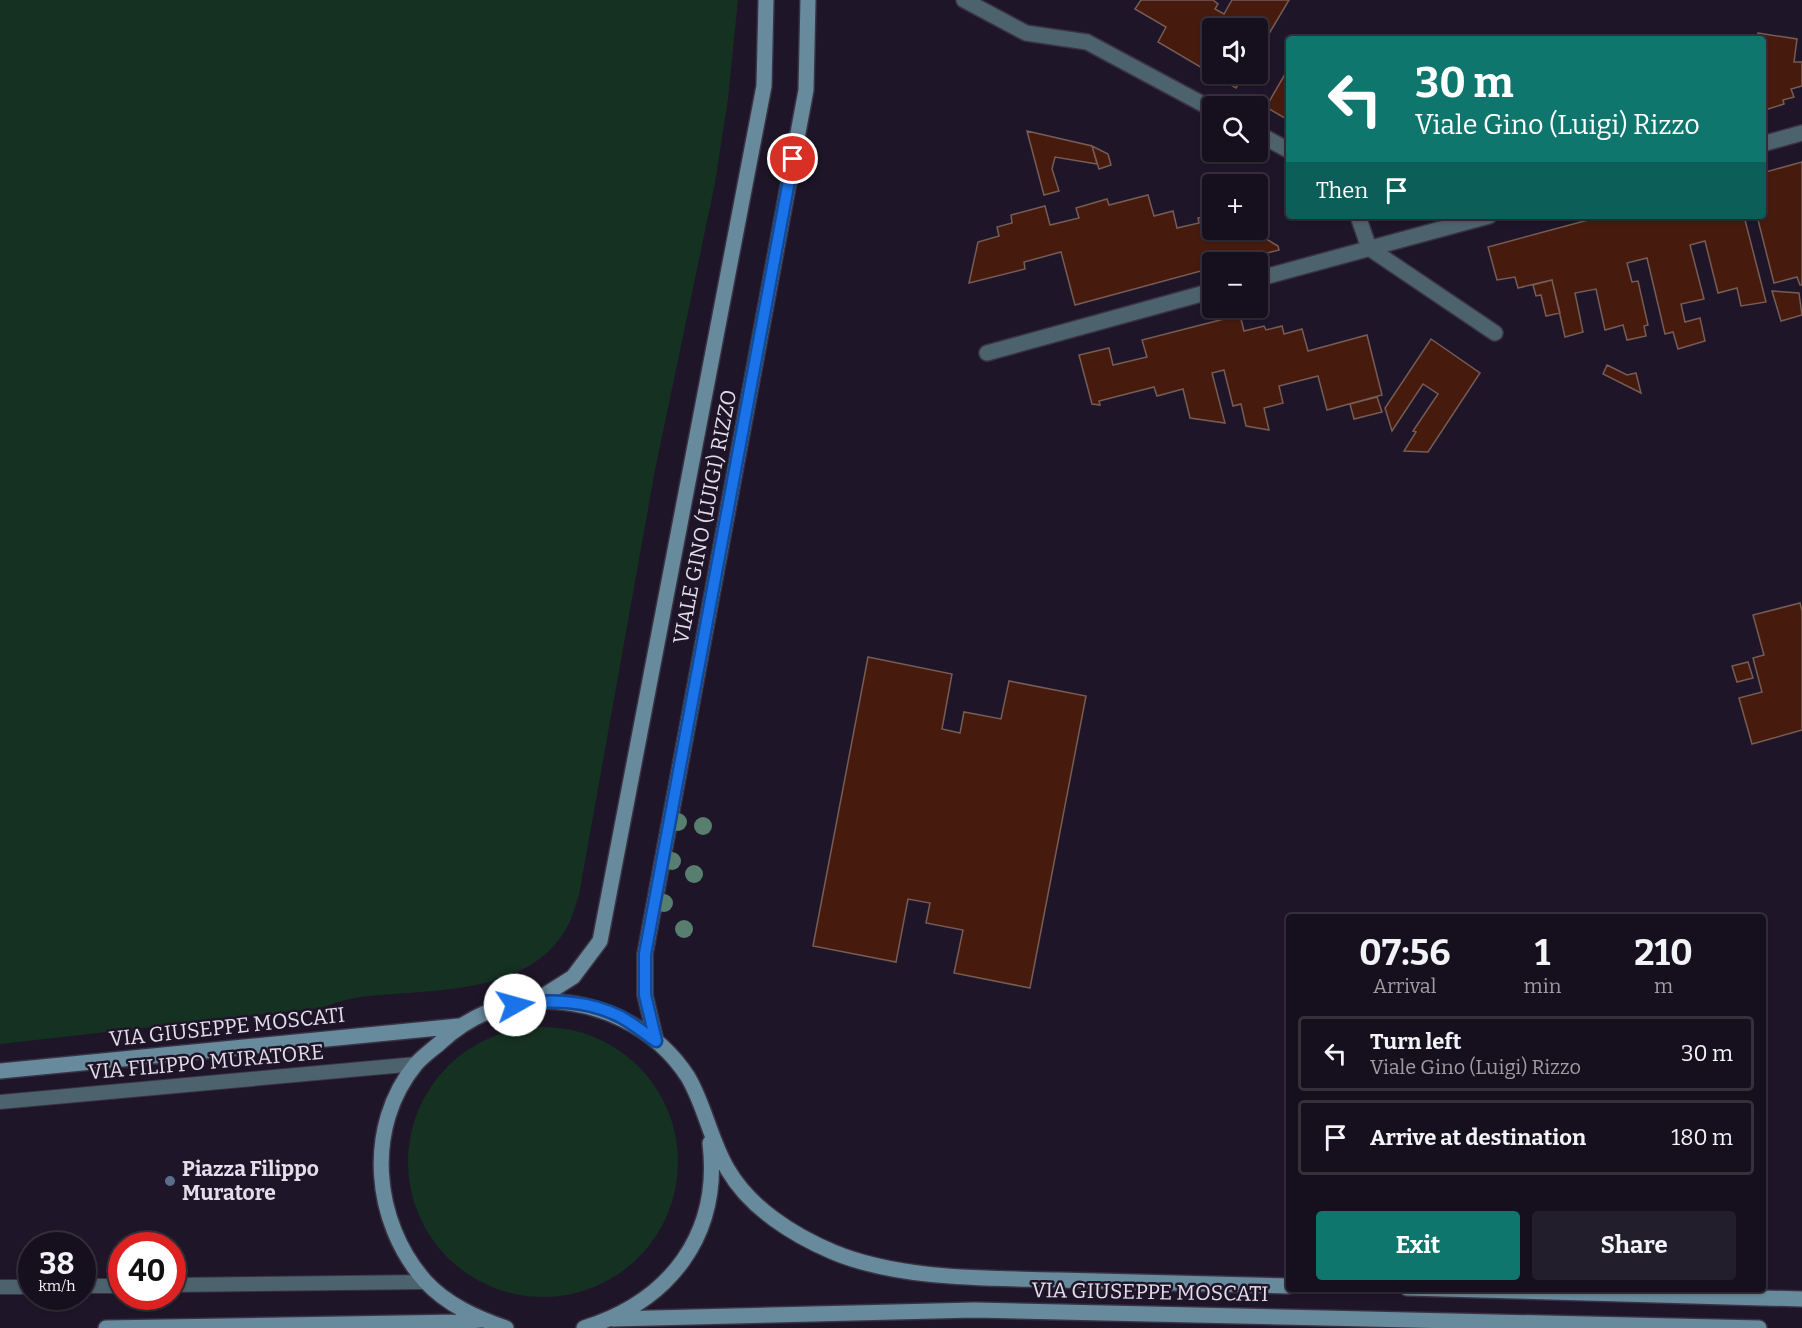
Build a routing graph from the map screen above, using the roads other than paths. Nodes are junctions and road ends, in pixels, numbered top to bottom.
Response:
1 (766, 0) edge
2 (808, 0) edge
3 (964, 0) edge
4 (1202, 104) edge
5 (1802, 133) edge
6 (1268, 139) edge
7 (1766, 143) edge
8 (1286, 149) edge
9 (1359, 219) edge
10 (1478, 219) edge
11 (1369, 248) junction
12 (1268, 276) edge
13 (1202, 294) edge
14 (1495, 333) dead end
15 (987, 353) dead end
16 (535, 1001) junction
17 (459, 1026) junction
18 (656, 1041) junction
19 (416, 1064) junction
20 (0, 1071) edge
21 (0, 1102) edge
22 (708, 1122) junction
23 (426, 1282) junction
24 (186, 1285) edge
25 (1286, 1286) edge
26 (0, 1287) edge
27 (18, 1287) edge
28 (1551, 1292) edge
29 (1802, 1299) edge
30 (612, 1319) junction
31 (480, 1320) junction
32 (460, 1322) junction
33 (1618, 1327) edge
34 (1668, 1327) edge
35 (106, 1328) edge
36 (429, 1328) edge
37 (506, 1328) edge
38 (584, 1328) edge
39 (1760, 1328) edge

1 - 16 street, VIALE GINO (LUIGI) RIZZO
2 - 18 street, VIALE GINO (LUIGI) RIZZO
3 - 4 street
5 - 7 street
6 - 8 street
9 - 11 street
10 - 11 street
11 - 12 street
11 - 14 street
13 - 15 street
16 - 17 street, VIA GIUSEPPE MOSCATI
16 - 18 street, VIA GIUSEPPE MOSCATI
17 - 19 street, VIA GIUSEPPE MOSCATI
17 - 20 street, VIA GIUSEPPE MOSCATI
18 - 22 street, VIA GIUSEPPE MOSCATI
19 - 21 lane, VIA FILIPPO MURATORE
19 - 23 street, VIA GIUSEPPE MOSCATI
22 - 25 street, VIA GIUSEPPE MOSCATI
22 - 30 street, VIA GIUSEPPE MOSCATI
23 - 24 lane
23 - 31 street, VIA GIUSEPPE MOSCATI
26 - 27 lane
28 - 29 street
30 - 33 street, VIA GIUSEPPE MOSCATI
30 - 38 street, VIA GIUSEPPE MOSCATI
31 - 32 street, VIA GIUSEPPE MOSCATI
31 - 37 street, VIA GIUSEPPE MOSCATI
32 - 35 street, VIA GIUSEPPE MOSCATI
32 - 36 lane
33 - 34 street, VIA GIUSEPPE MOSCATI
34 - 39 street, VIA GIUSEPPE MOSCATI

